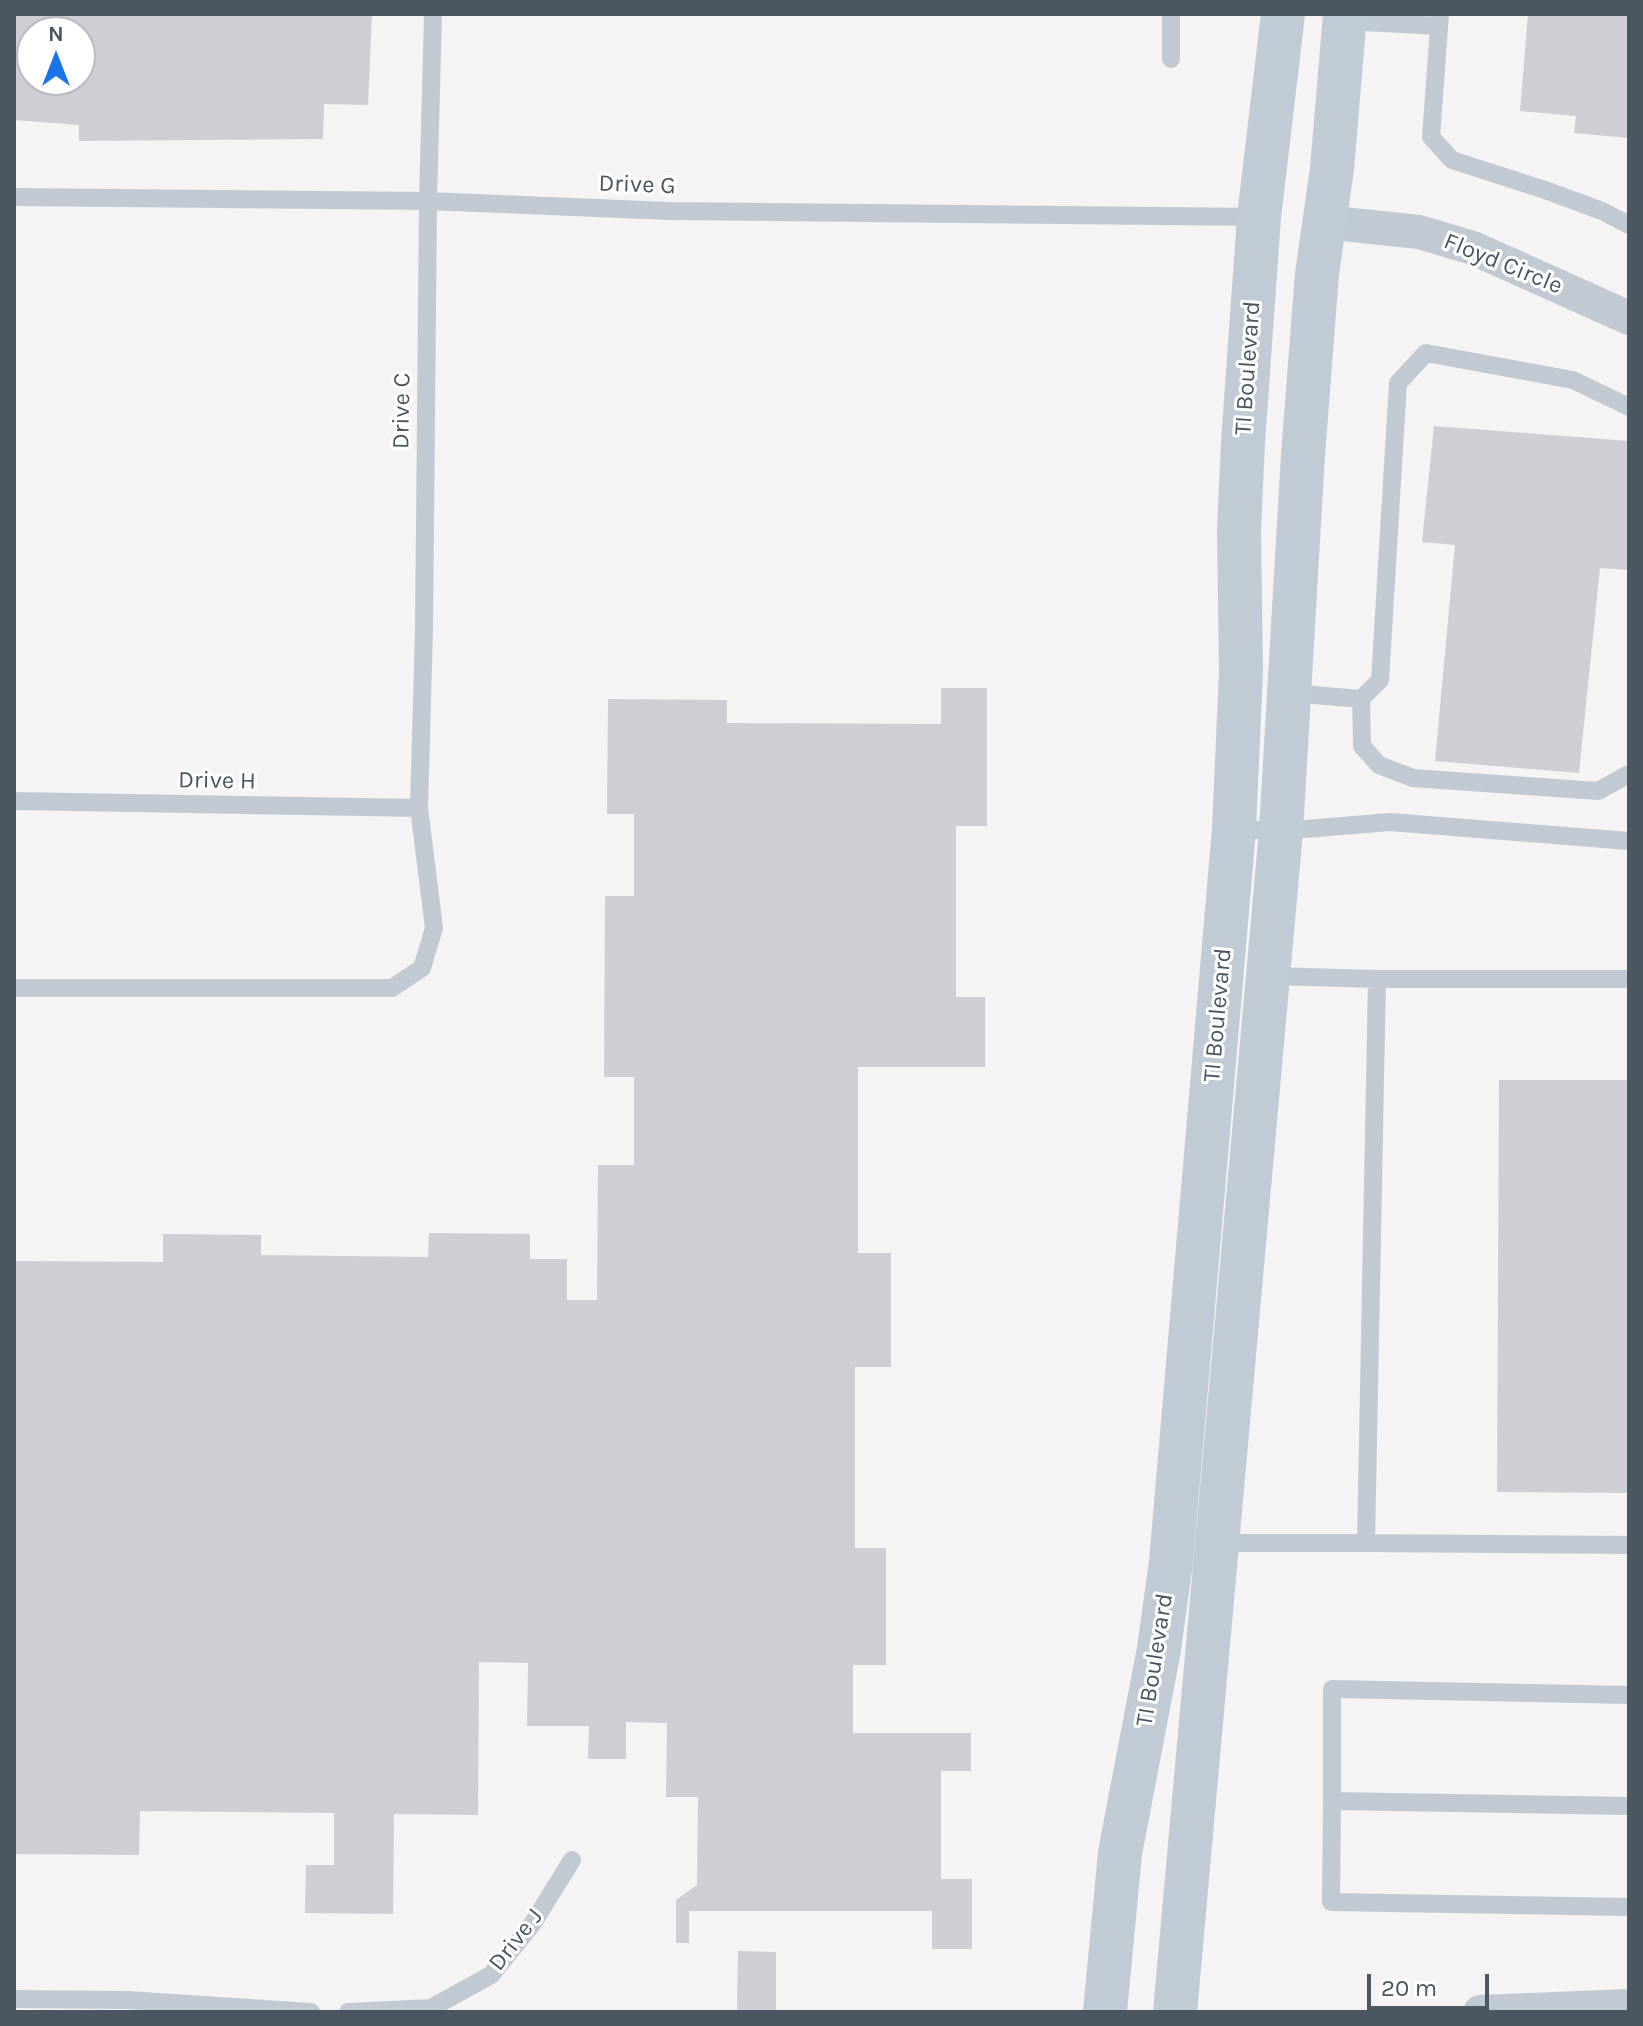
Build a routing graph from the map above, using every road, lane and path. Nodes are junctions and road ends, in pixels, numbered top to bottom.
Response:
1 (433, 14) edge
2 (1171, 14) edge
3 (1283, 14) edge
4 (1345, 17) edge
5 (1440, 20) edge
6 (1171, 59) dead end
7 (14, 197) edge
8 (428, 201) junction
9 (1259, 217) junction
10 (1324, 222) junction
11 (1629, 225) edge
12 (1629, 318) edge
13 (1629, 407) edge
14 (1290, 693) junction
15 (1361, 699) junction
16 (1629, 774) edge
17 (14, 801) edge
18 (419, 808) junction
19 (1234, 829) junction
20 (1281, 831) junction
21 (1629, 841) edge
22 (1269, 976) junction
23 (1377, 979) junction
24 (1629, 979) edge
25 (14, 988) edge
26 (1216, 1543) junction
27 (1366, 1543) junction
28 (1629, 1545) edge
29 (1629, 1695) edge
30 (1332, 1801) junction
31 (1629, 1806) edge
32 (572, 1860) dead end
33 (1629, 1907) edge
34 (14, 1999) edge
35 (129, 2006) edge
36 (1629, 2006) edge
37 (311, 2012) edge
38 (348, 2012) edge
39 (1105, 2012) edge
40 (1175, 2012) edge
41 (1480, 2012) edge

1 - 8 lane, Drive C
2 - 6 lane
3 - 9 street, TI Boulevard
4 - 5 lane
4 - 10 street, TI Boulevard
5 - 11 lane
7 - 8 lane, Drive G
8 - 9 lane, Drive G
8 - 18 lane, Drive C
9 - 10 street
9 - 19 street, TI Boulevard
10 - 12 street, Floyd Circle
10 - 14 street, TI Boulevard
13 - 15 lane
14 - 15 lane
14 - 20 street, TI Boulevard
15 - 16 lane
17 - 18 lane, Drive H
18 - 25 lane, Drive C
19 - 20 lane
19 - 39 street, TI Boulevard
20 - 21 lane
20 - 22 street, TI Boulevard
22 - 23 lane
22 - 26 street, TI Boulevard
23 - 24 lane
23 - 27 lane
26 - 27 lane
26 - 40 street, TI Boulevard
27 - 28 lane
29 - 30 lane
30 - 31 lane
30 - 33 lane
32 - 38 lane, Drive J
34 - 35 lane
35 - 37 lane
36 - 41 street

